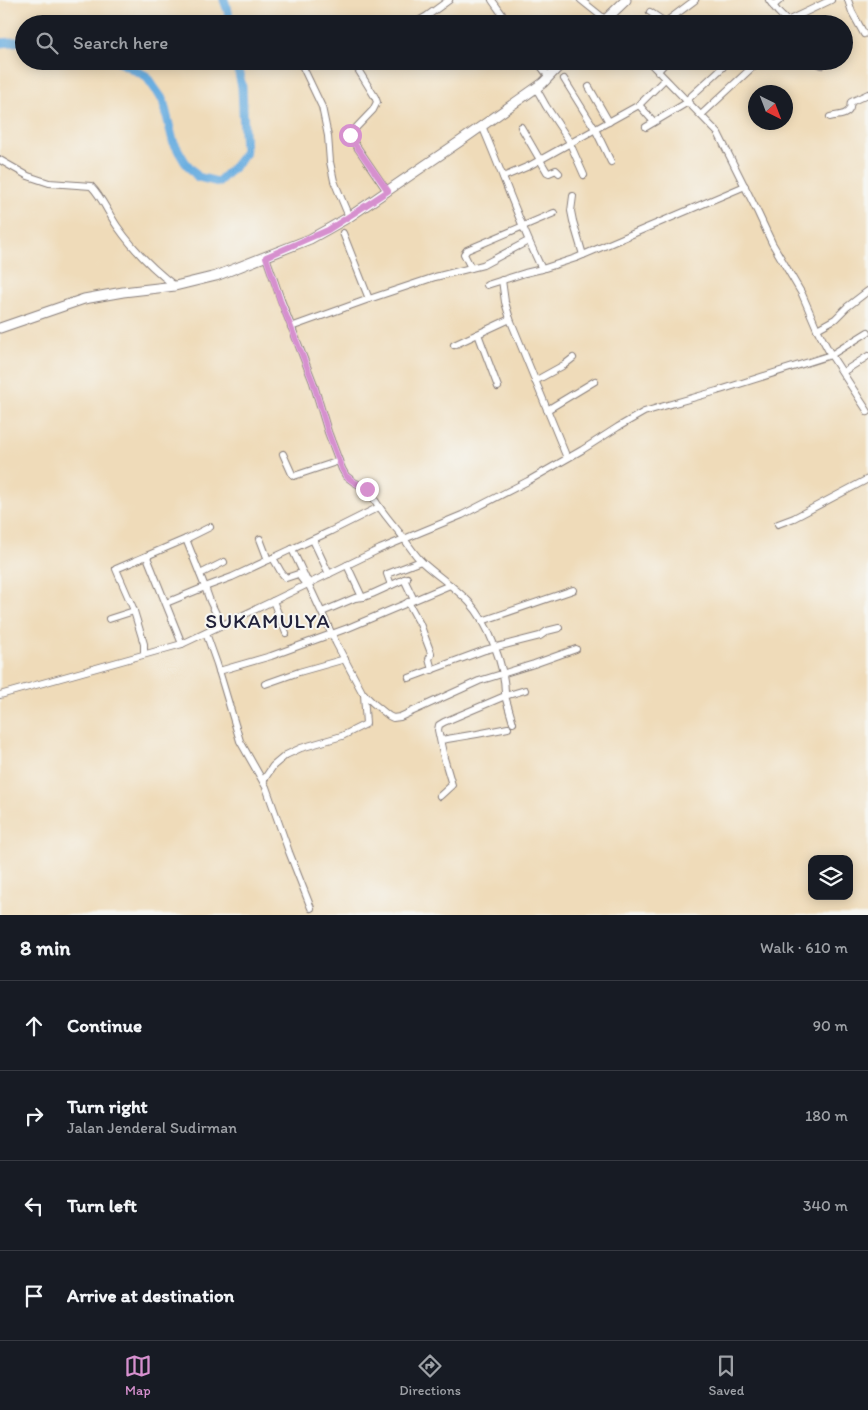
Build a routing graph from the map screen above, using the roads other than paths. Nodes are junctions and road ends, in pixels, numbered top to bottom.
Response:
1 (449, 0) edge
2 (492, 0) edge
3 (581, 0) edge
4 (626, 0) edge
5 (696, 0) edge
6 (780, 0) edge
7 (831, 0) edge
8 (848, 0) edge
9 (771, 3) edge
10 (650, 12) dead end
11 (428, 15) edge
12 (503, 15) edge
13 (597, 15) edge
14 (612, 15) edge
15 (654, 15) edge
16 (675, 15) edge
17 (780, 15) edge
18 (800, 15) edge
19 (864, 34) dead end
20 (304, 70) edge
21 (358, 70) edge
22 (544, 70) edge
23 (556, 70) edge
24 (720, 70) edge
25 (749, 70) edge
26 (658, 71) edge
27 (549, 77) junction
28 (564, 79) dead end
29 (666, 79) junction
30 (536, 88) junction
31 (589, 88) dead end
32 (868, 94) edge
33 (688, 101) junction
34 (639, 105) junction
35 (701, 115) junction
36 (830, 117) dead end
37 (609, 122) junction
38 (654, 122) junction
39 (482, 126) junction
40 (521, 127) dead end
41 (646, 127) dead end
42 (595, 129) junction
43 (570, 143) junction
44 (0, 160) edge
45 (540, 160) junction
46 (611, 162) dead end
47 (559, 173) dead end
48 (584, 175) dead end
49 (503, 177) junction
50 (745, 186) junction
51 (388, 191) junction
52 (573, 196) dead end
53 (554, 213) dead end
54 (349, 217) junction
55 (523, 227) junction
56 (343, 233) dead end
57 (528, 241) junction
58 (582, 255) junction
59 (266, 257) junction
60 (471, 268) junction
61 (542, 269) junction
62 (502, 280) junction
63 (487, 285) dead end
64 (175, 286) junction
65 (868, 291) edge
66 (369, 299) junction
67 (510, 319) junction
68 (291, 327) junction
69 (0, 328) edge
70 (817, 329) junction
71 (868, 332) edge
72 (478, 334) junction
73 (454, 345) dead end
74 (832, 355) junction
75 (868, 356) edge
76 (573, 358) dead end
77 (842, 372) junction
78 (535, 381) junction
79 (595, 381) dead end
80 (498, 387) dead end
81 (868, 398) edge
82 (861, 401) junction
83 (547, 410) junction
84 (868, 412) edge
85 (283, 454) dead end
86 (567, 458) junction
87 (339, 460) junction
88 (868, 478) edge
89 (379, 507) junction
90 (778, 524) dead end
91 (210, 527) dead end
92 (186, 539) junction
93 (260, 539) dead end
94 (404, 539) junction
95 (313, 540) junction
96 (292, 549) junction
97 (147, 557) junction
98 (271, 559) junction
99 (421, 561) junction
100 (224, 562) dead end
101 (347, 565) junction
102 (200, 574) junction
103 (329, 574) junction
104 (308, 582) junction
105 (450, 584) junction
106 (391, 585) junction
107 (205, 587) junction
108 (573, 590) dead end
109 (362, 597) junction
110 (273, 601) junction
111 (411, 601) junction
112 (166, 603) junction
113 (134, 611) junction
114 (322, 612) junction
115 (109, 619) dead end
116 (482, 621) junction
117 (222, 626) junction
118 (558, 628) dead end
119 (206, 633) junction
120 (286, 633) dead end
121 (332, 634) junction
122 (182, 644) junction
123 (495, 647) junction
124 (576, 649) dead end
125 (144, 654) junction
126 (345, 659) junction
127 (432, 670) junction
128 (219, 671) junction
129 (503, 673) junction
130 (410, 678) dead end
131 (265, 684) dead end
132 (525, 690) dead end
133 (364, 694) junction
134 (0, 695) edge
135 (505, 696) junction
136 (441, 740) junction
137 (263, 781) junction
138 (440, 796) dead end
139 (311, 908) dead end

1 - 11 street
2 - 12 street
3 - 13 street
4 - 14 main road
5 - 16 street
6 - 9 street
7 - 18 street
8 - 19 street
9 - 17 street
10 - 15 street
20 - 54 street
21 - 51 street
22 - 27 street
23 - 27 main road
24 - 33 street
25 - 35 street
26 - 29 street
27 - 30 main road
28 - 42 street
29 - 33 street
29 - 34 street
30 - 39 main road
30 - 43 street
31 - 37 street
32 - 36 street
33 - 35 street
33 - 38 street
34 - 37 street
34 - 38 street
35 - 50 street
37 - 42 street
38 - 41 street
39 - 49 street
39 - 51 main road
39 - 55 street
40 - 45 street
42 - 43 street
42 - 46 street
43 - 45 street
43 - 48 street
44 - 64 street
45 - 47 street
45 - 49 street
49 - 55 street
50 - 58 street
50 - 70 street
51 - 54 main road
52 - 58 street
53 - 55 street
54 - 59 main road
55 - 57 street
55 - 60 street
56 - 66 street
57 - 60 street
57 - 61 street
58 - 61 street
59 - 64 main road
59 - 68 street
60 - 66 street
61 - 62 street
62 - 63 street
62 - 67 street
64 - 69 main road
65 - 70 street
66 - 68 street
67 - 72 street
67 - 78 street
68 - 87 street
70 - 74 street
71 - 74 street
72 - 73 street
72 - 80 street
74 - 77 street
74 - 86 street
75 - 77 street
76 - 78 street
77 - 82 street
78 - 83 street
79 - 83 street
81 - 82 street
82 - 84 street
83 - 86 street
85 - 87 street
86 - 94 street
87 - 89 street
88 - 90 street
89 - 94 street
89 - 95 street
91 - 92 street
92 - 97 street
92 - 102 street
93 - 98 street
94 - 99 street
94 - 101 street
95 - 96 street
95 - 103 street
96 - 98 street
96 - 104 street
97 - 112 street
97 - 113 street
98 - 104 street
98 - 107 street
99 - 105 street
99 - 106 street
100 - 102 street
101 - 103 street
101 - 109 street
102 - 107 street
103 - 104 street
104 - 110 street
104 - 114 street
105 - 111 street
105 - 116 street
106 - 109 street
106 - 111 street
107 - 112 street
107 - 117 street
108 - 116 street
109 - 114 street
110 - 117 street
110 - 120 street
111 - 121 street
111 - 127 street
112 - 122 street
113 - 115 street
113 - 125 street
114 - 121 street
116 - 123 street
117 - 119 street
118 - 123 street
119 - 122 street
119 - 128 street
121 - 126 street
121 - 128 street
122 - 125 street
123 - 127 street
123 - 129 street
124 - 129 street
125 - 134 street
126 - 131 street
126 - 133 street
127 - 130 street
128 - 137 street
129 - 133 street
129 - 135 street
132 - 135 street
133 - 137 street
135 - 136 street
135 - 136 street
136 - 138 street
137 - 139 street

